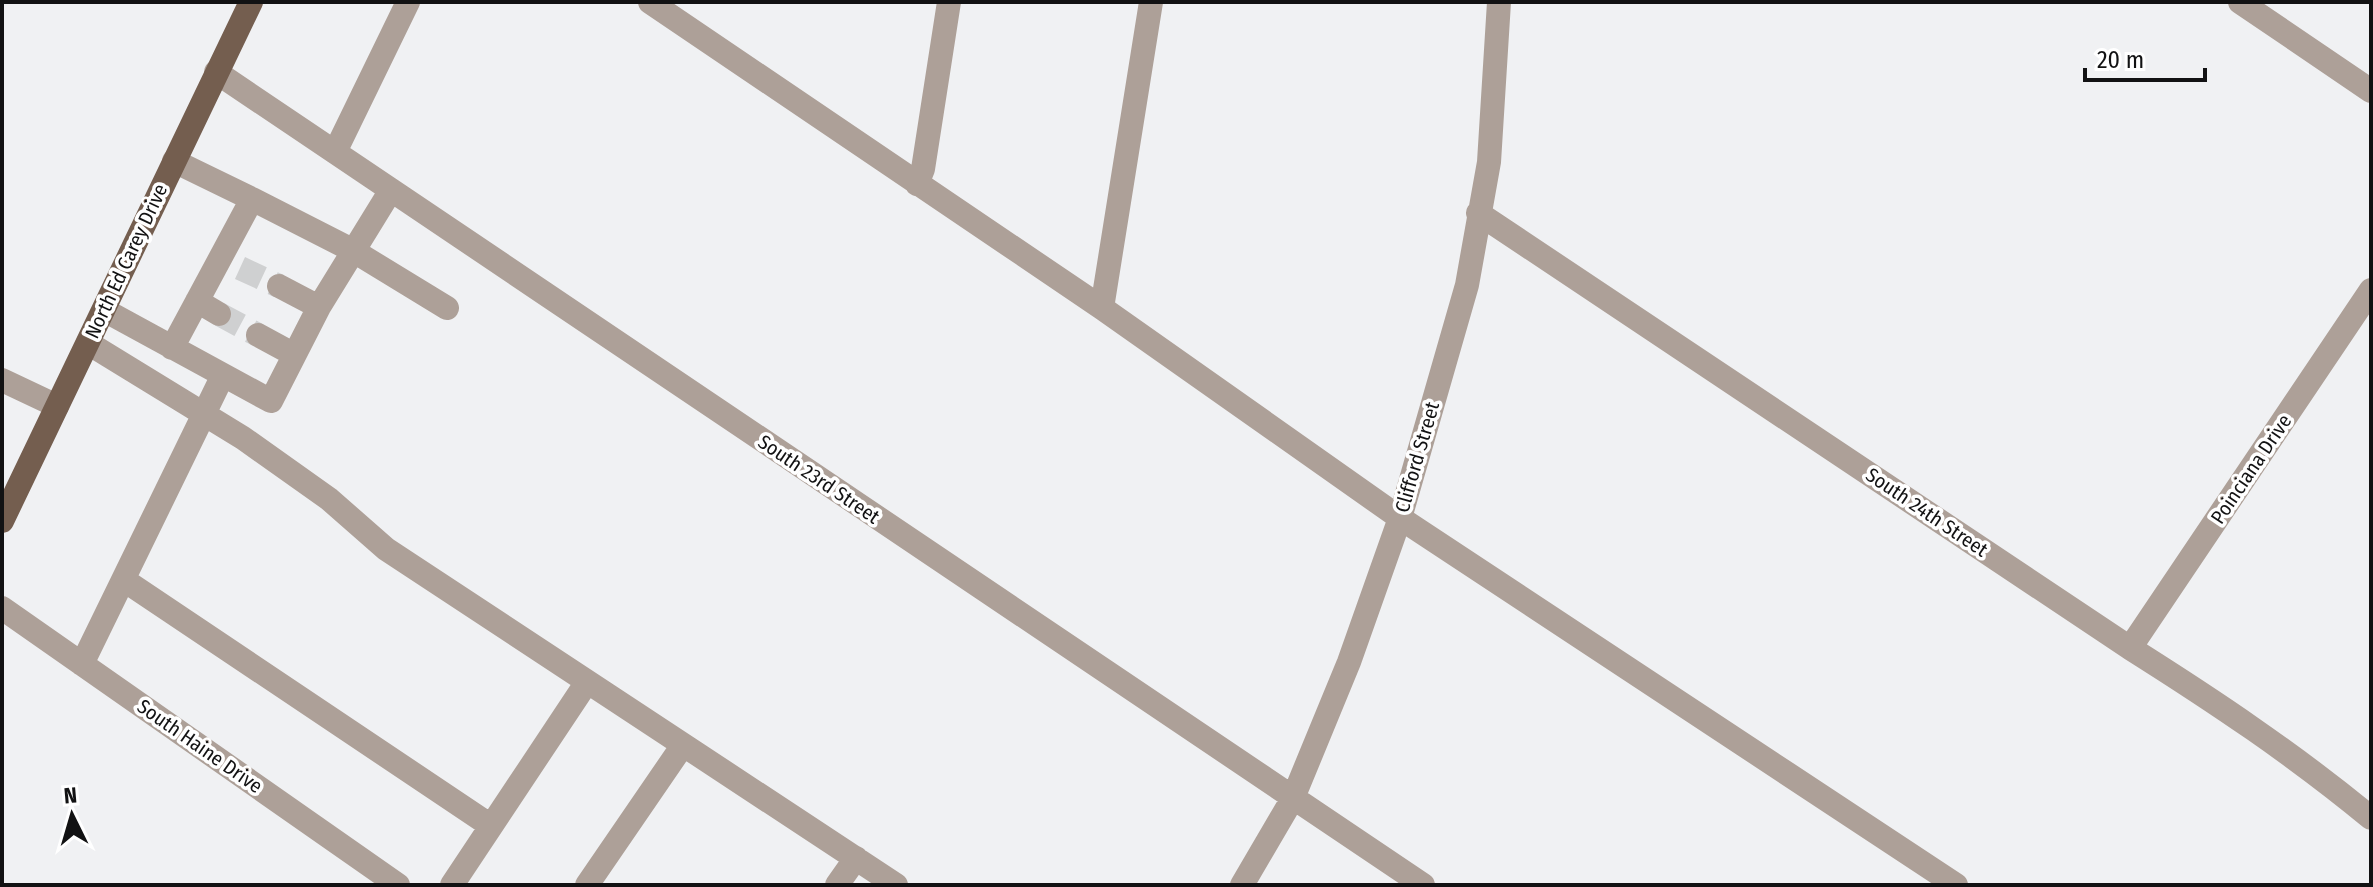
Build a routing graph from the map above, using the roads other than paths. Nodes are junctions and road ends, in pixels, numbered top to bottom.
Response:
1 (251, 2) edge
2 (408, 2) edge
3 (650, 2) edge
4 (949, 2) edge
5 (1151, 2) edge
6 (1499, 2) edge
7 (2240, 2) edge
8 (216, 72) junction
9 (2371, 91) edge
10 (335, 152) junction
11 (174, 161) junction
12 (917, 184) junction
13 (391, 190) junction
14 (252, 199) junction
15 (1478, 213) junction
16 (352, 250) junction
17 (279, 286) tunnel mouth
18 (2371, 290) edge
19 (197, 301) junction
20 (319, 307) junction
21 (447, 308) dead end
22 (1102, 308) junction
23 (104, 310) junction
24 (219, 314) tunnel mouth
25 (258, 335) tunnel mouth
26 (88, 343) junction
27 (172, 348) junction
28 (293, 354) junction
29 (223, 375) junction
30 (2, 380) edge
31 (57, 406) junction
32 (206, 415) junction
33 (1400, 518) junction
34 (2, 521) edge
35 (124, 580) junction
36 (2, 608) edge
37 (2130, 648) junction
38 (82, 664) junction
39 (587, 682) junction
40 (683, 745) junction
41 (1293, 798) junction
42 (2371, 818) edge
43 (491, 826) junction
44 (856, 858) junction
45 (398, 885) edge
46 (452, 885) edge
47 (587, 885) edge
48 (837, 885) edge
49 (896, 885) edge
50 (1242, 885) edge
51 (1423, 885) edge
52 (1956, 885) edge

1 - 8 main road, North Ed Carey Drive
2 - 10 street
3 - 12 street
4 - 12 street
5 - 22 street
6 - 15 street, Clifford Street
7 - 9 street
8 - 10 street, South 23rd Street
8 - 11 main road, North Ed Carey Drive
10 - 13 street, South 23rd Street
11 - 14 street
11 - 23 main road, North Ed Carey Drive
12 - 22 street
13 - 16 street
13 - 41 street, South 23rd Street
14 - 16 street
14 - 19 street
15 - 33 street, Clifford Street
15 - 37 street, South 24th Street
16 - 20 street
16 - 21 street
17 - 20 street
18 - 37 street, Poinciana Drive
19 - 24 street
19 - 27 street
20 - 28 street
22 - 33 street
23 - 26 main road, North Ed Carey Drive
23 - 27 street
25 - 28 street
26 - 31 main road, North Ed Carey Drive
26 - 32 street
27 - 29 street
28 - 29 street
29 - 32 street
30 - 31 street
31 - 34 main road, North Ed Carey Drive
32 - 35 street
32 - 39 street
33 - 41 street, Clifford Street
33 - 52 street
35 - 38 street
35 - 43 street
36 - 38 street, South Haine Drive
37 - 42 street, South 24th Street
38 - 45 street, South Haine Drive
39 - 40 street
39 - 43 street
40 - 44 street
40 - 47 street
41 - 50 street, Clifford Street
41 - 51 street, South 23rd Street
43 - 46 street
44 - 48 street
44 - 49 street

